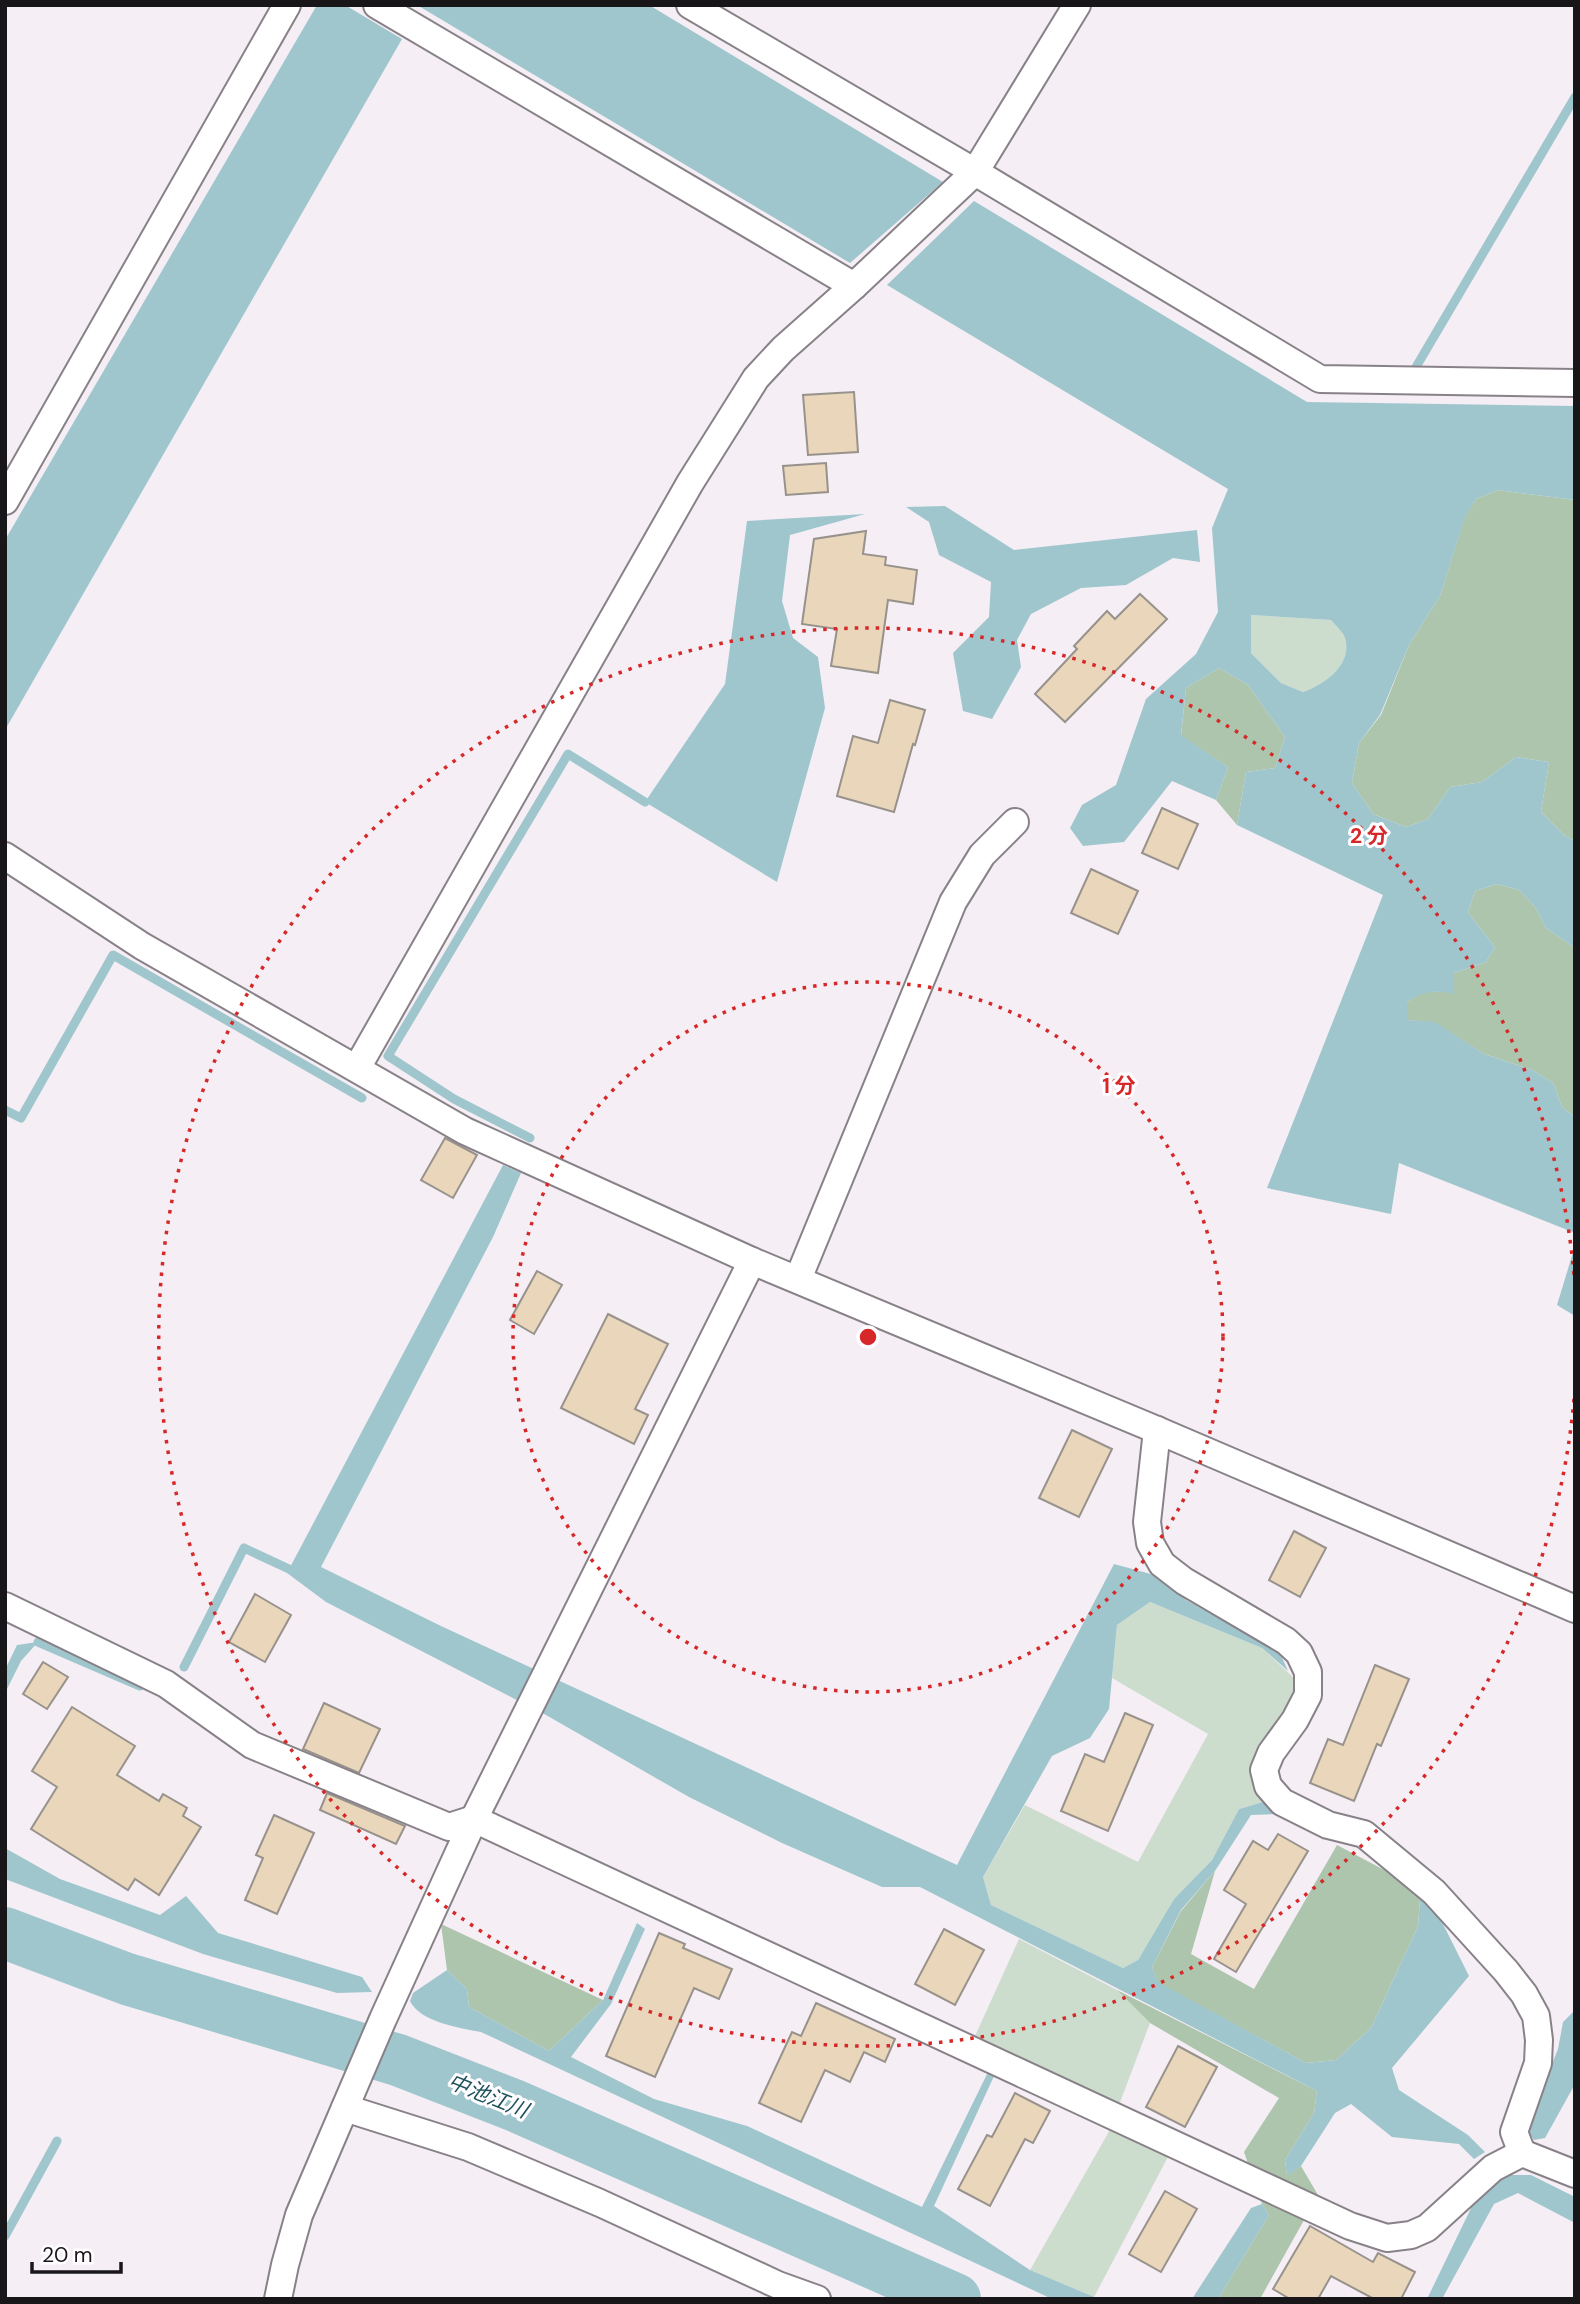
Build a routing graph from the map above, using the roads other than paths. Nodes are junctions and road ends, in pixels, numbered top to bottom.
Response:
1 (287, 5) edge
2 (377, 5) edge
3 (690, 5) edge
4 (1077, 5) edge
5 (975, 172) junction
6 (854, 286) junction
7 (1575, 383) edge
8 (5, 501) edge
9 (1015, 822) dead end
10 (5, 856) edge
11 (357, 1068) junction
12 (752, 1261) junction
13 (798, 1279) junction
14 (1157, 1430) junction
15 (5, 1606) edge
16 (1575, 1609) edge
17 (474, 1819) junction
18 (345, 2108) junction
19 (1522, 2153) junction
20 (1575, 2174) edge
21 (278, 2299) edge
22 (817, 2299) edge

1 - 8 street
2 - 6 street
3 - 5 street
4 - 5 street
5 - 6 street
5 - 7 street
6 - 11 street
9 - 13 street
10 - 11 street
11 - 12 street
12 - 13 street
12 - 17 street
13 - 14 street
14 - 16 street
14 - 19 street
15 - 17 street
17 - 18 street
17 - 19 street
18 - 21 street
18 - 22 street
19 - 20 street

